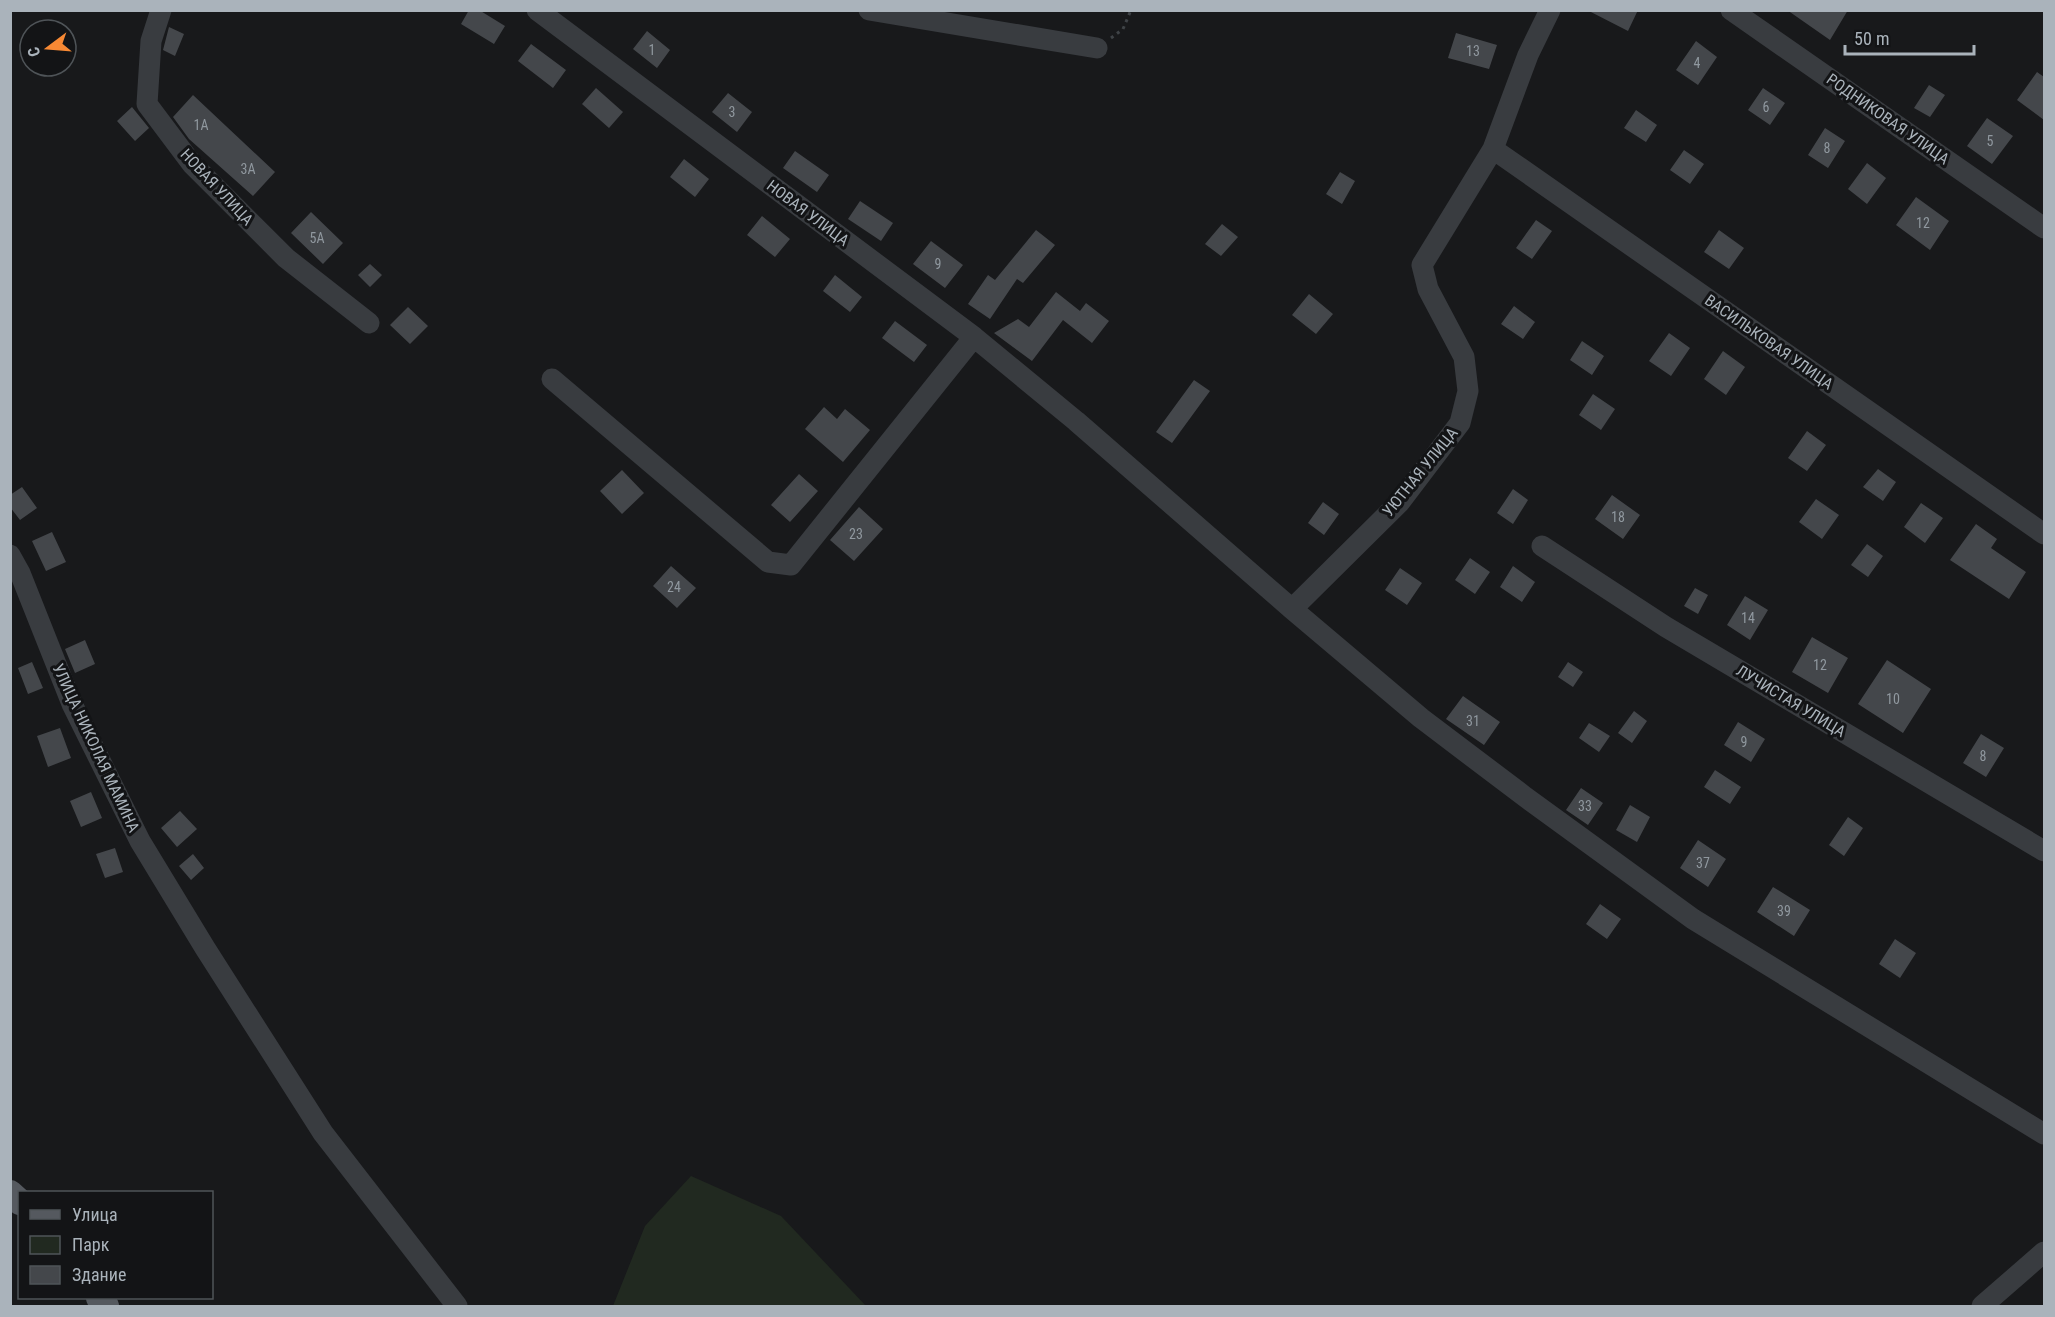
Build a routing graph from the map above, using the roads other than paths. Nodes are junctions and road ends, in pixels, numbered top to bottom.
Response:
1 (161, 10) edge
2 (537, 10) edge
3 (869, 10) edge
4 (1550, 10) edge
5 (1731, 10) edge
6 (1097, 48) road end
7 (1492, 149) junction
8 (2044, 228) edge
9 (369, 323) dead end
10 (974, 337) junction
11 (552, 379) dead end
12 (2044, 534) edge
13 (1542, 546) dead end
14 (10, 555) edge
15 (1292, 609) junction
16 (2044, 851) edge
17 (2044, 1134) edge
18 (2044, 1252) edge
19 (457, 1306) edge
20 (1982, 1306) edge

1 - 9 street, НОВАЯ УЛИЦА
2 - 10 street, НОВАЯ УЛИЦА
3 - 6 street
4 - 7 street
5 - 8 street, РОДНИКОВАЯ УЛИЦА
7 - 12 street, ВАСИЛЬКОВАЯ УЛИЦА
7 - 15 street, УЮТНАЯ УЛИЦА
10 - 11 street
10 - 15 street, НОВАЯ УЛИЦА
13 - 16 street, ЛУЧИСТАЯ УЛИЦА
14 - 19 street, УЛИЦА НИКОЛАЯ МАМИНА
15 - 17 street, НОВАЯ УЛИЦА
18 - 20 street

